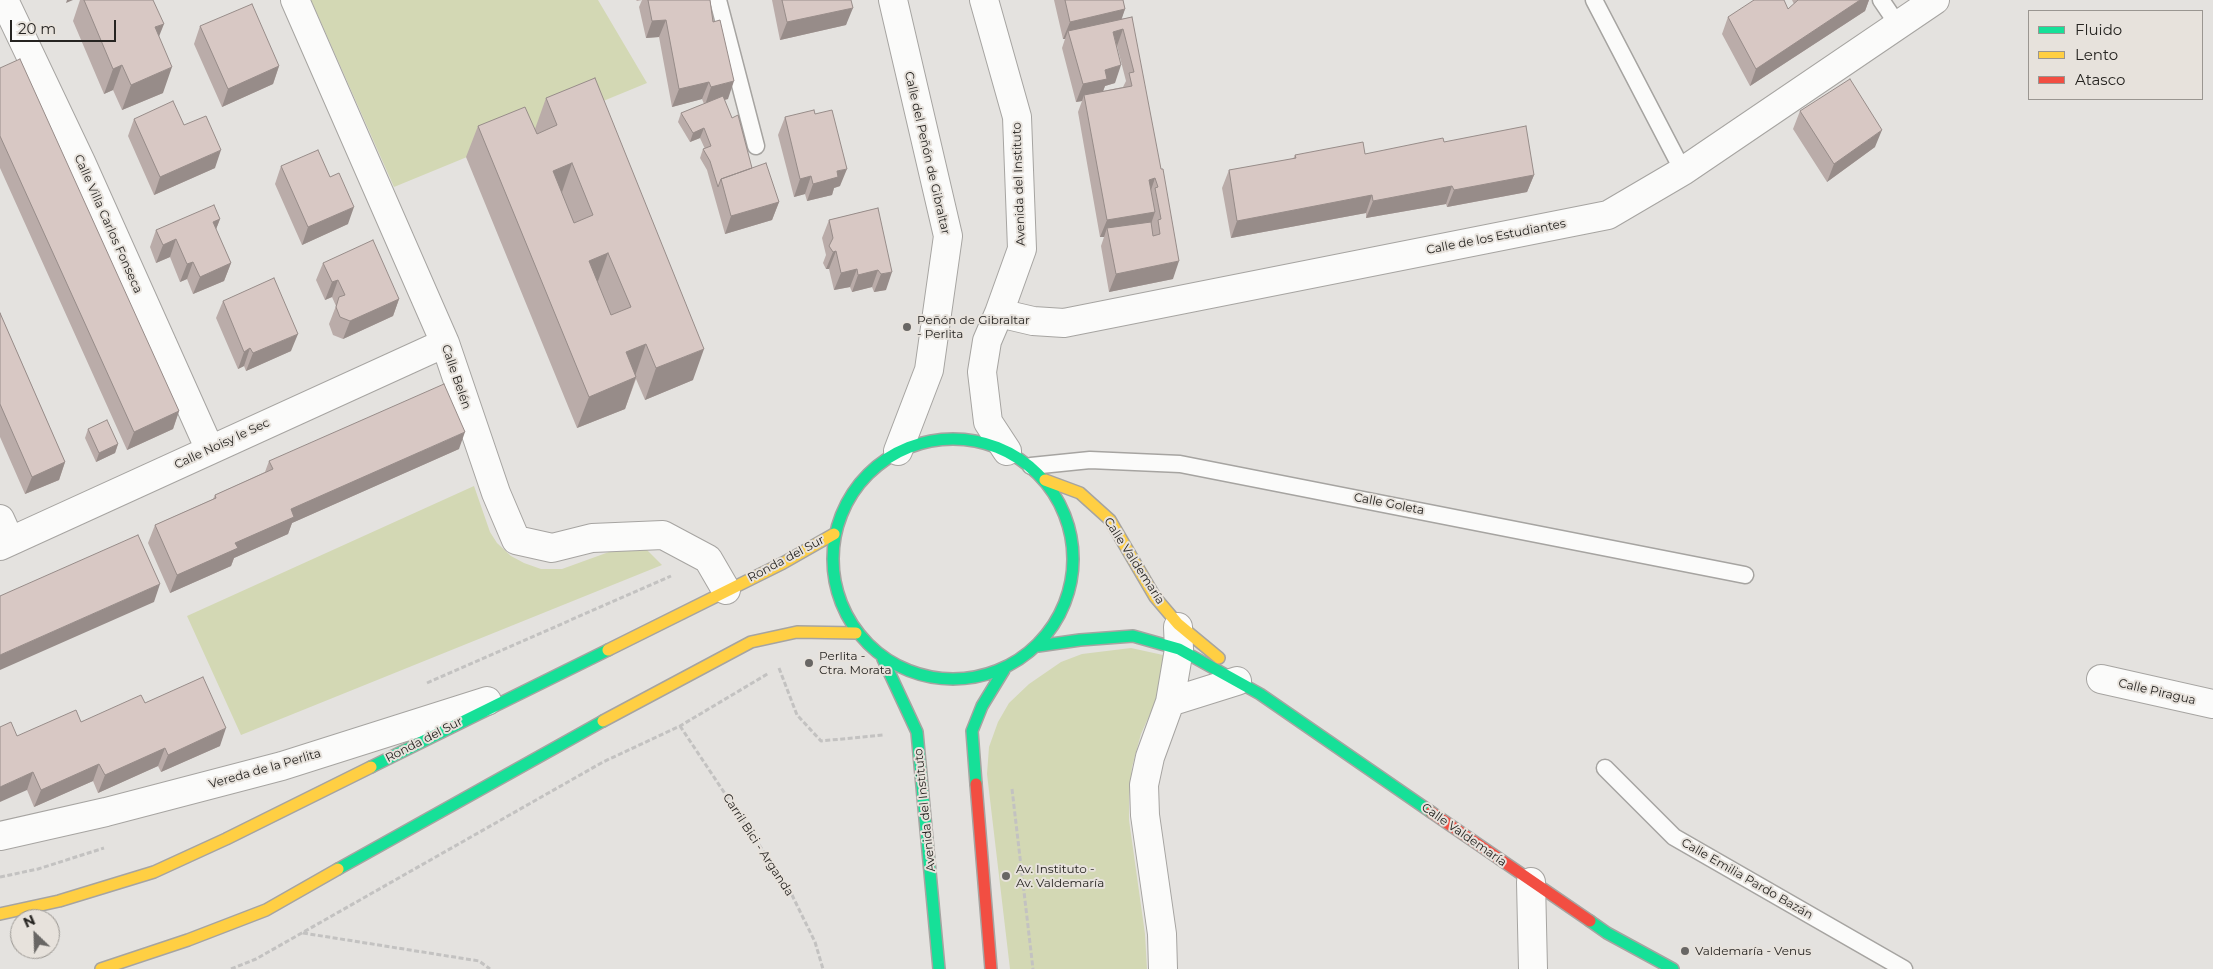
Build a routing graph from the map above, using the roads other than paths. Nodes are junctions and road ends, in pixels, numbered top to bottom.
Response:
1 (4, 0) edge
2 (295, 0) edge
3 (718, 0) edge
4 (893, 0) edge
5 (984, 0) edge
6 (1594, 0) edge
7 (1881, 0) edge
8 (1935, 0) edge
9 (1898, 25) junction
10 (756, 146) dead end
11 (1682, 171) junction
12 (999, 313) junction
13 (445, 342) junction
14 (210, 450) junction
15 (898, 451) junction
16 (1007, 451) junction
17 (1031, 466) junction
18 (1045, 480) junction
19 (834, 534) junction
20 (3, 535) edge
21 (1745, 575) dead end
22 (726, 590) junction
23 (856, 633) junction
24 (1178, 637) junction
25 (1038, 646) junction
26 (883, 659) junction
27 (1004, 670) junction
28 (2101, 679) dead end
29 (1237, 681) junction
30 (527, 689) junction
31 (1260, 694) junction
32 (1170, 702) junction
33 (2213, 704) edge
34 (1605, 768) dead end
35 (0, 836) edge
36 (1531, 882) junction
37 (0, 914) edge
38 (101, 969) edge
39 (939, 969) edge
40 (991, 969) edge
41 (1163, 969) edge
42 (1533, 969) edge
43 (1673, 969) edge
44 (1904, 969) edge

1 - 14 street, Calle Villa Carlos Fonseca
2 - 13 street, Calle Belén
3 - 10 lane
4 - 15 street, Calle del Peñón de Gibraltar
5 - 12 street, Avenida del Instituto
6 - 11 lane
7 - 9 lane
8 - 9 street, Calle de los Estudiantes
9 - 11 street, Calle de los Estudiantes
11 - 12 street, Calle de los Estudiantes
12 - 16 street, Avenida del Instituto
13 - 14 street, Calle Noisy le Sec
13 - 22 street, Calle Belén
14 - 20 street, Calle Noisy le Sec
15 - 16 main road
15 - 19 main road
16 - 17 main road
17 - 18 main road
17 - 21 lane, Calle Goleta
18 - 24 main road, Calle Valdemaría
18 - 25 main road
19 - 22 main road, Ronda del Sur
19 - 23 main road
22 - 30 main road, Ronda del Sur
23 - 26 main road
23 - 38 main road
24 - 25 main road, Calle Valdemaría
24 - 29 main road, Calle Valdemaría
24 - 31 main road, Calle Valdemaría
24 - 32 street
25 - 27 main road
26 - 27 main road
26 - 39 main road, Avenida del Instituto
27 - 40 main road
28 - 33 street, Calle Piragua
29 - 31 main road, Calle Valdemaría
29 - 32 street
30 - 35 street, Vereda de la Perlita
30 - 37 main road, Ronda del Sur
31 - 36 main road, Calle Valdemaría
32 - 41 street
34 - 44 lane, Calle Emilia Pardo Bazán
36 - 42 street
36 - 43 main road, Calle Valdemaría

